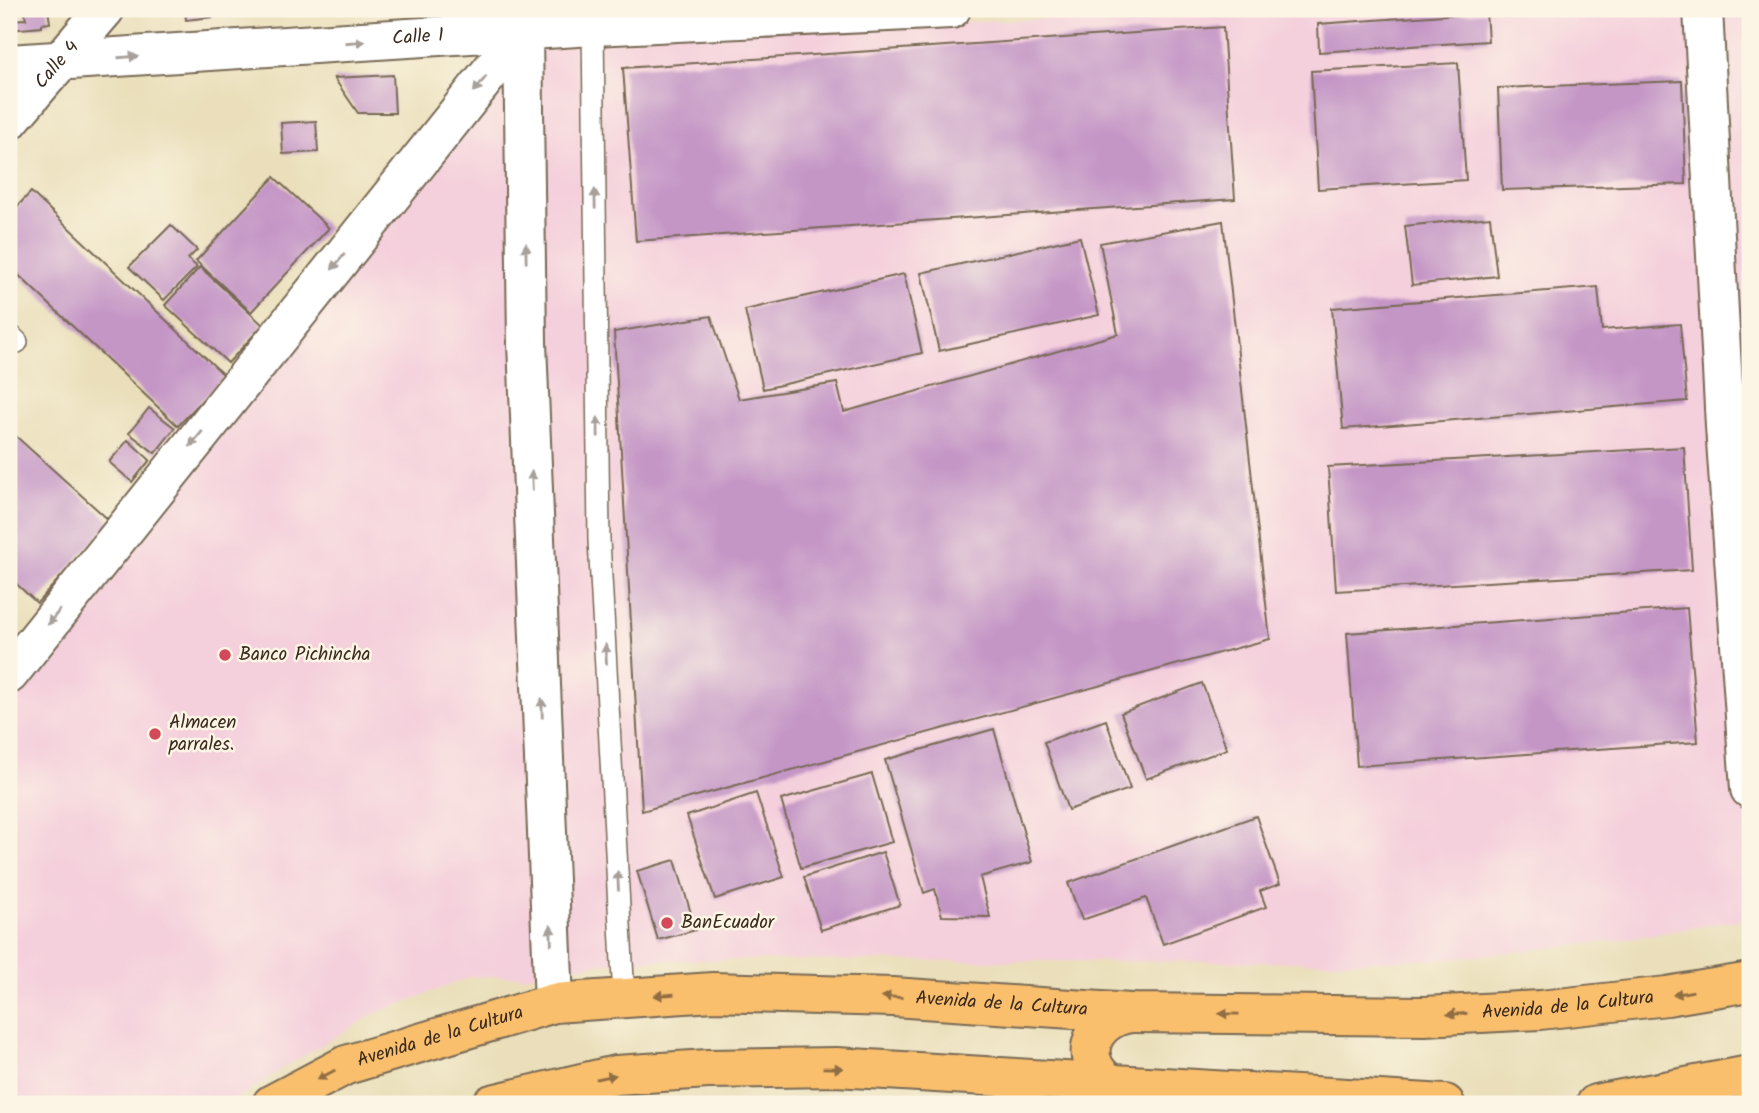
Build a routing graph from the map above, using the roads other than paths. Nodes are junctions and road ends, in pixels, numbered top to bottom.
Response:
1 (106, 9) edge
2 (951, 9) edge
3 (1703, 9) edge
4 (593, 17) edge
5 (523, 31) junction
6 (60, 62) junction
7 (9, 64) edge
8 (9, 121) edge
9 (9, 674) edge
10 (1750, 789) edge
11 (1750, 982) edge
12 (624, 998) junction
13 (554, 1003) junction
14 (1131, 1013) junction
15 (1750, 1075) edge
16 (1117, 1087) junction
17 (272, 1104) edge
18 (492, 1104) edge
19 (1445, 1104) edge
20 (1596, 1104) edge
21 (1604, 1104) edge
22 (1612, 1104) edge

1 - 6 street, Calle 4
2 - 4 street, Calle 1
3 - 10 street
4 - 5 street, Calle 1
12 -> 4 lane
6 -> 5 street, Calle 1
5 -> 9 street
13 -> 5 street
6 - 7 street, Calle 1
6 - 8 street, Calle 4
11 -> 14 main road, Avenida de la Cultura
12 - 13 main road, Avenida de la Cultura
14 -> 12 main road, Avenida de la Cultura
13 -> 17 main road, Avenida de la Cultura
14 - 16 main road
15 - 21 main road
18 -> 16 main road
16 - 19 main road
20 - 21 main road
21 - 22 street

